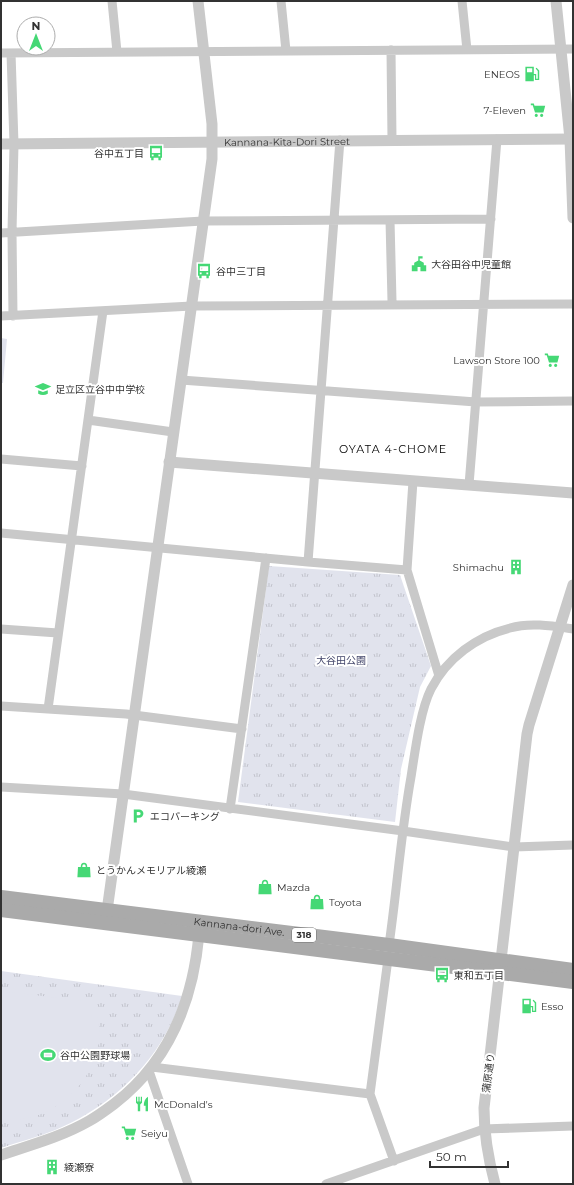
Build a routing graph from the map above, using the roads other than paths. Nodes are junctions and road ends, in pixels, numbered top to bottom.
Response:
1 (112, 1) edge
2 (198, 1) edge
3 (281, 1) edge
4 (462, 1) edge
5 (556, 1) edge
6 (561, 49) junction
7 (573, 49) edge
8 (391, 50) junction
9 (468, 50) junction
10 (286, 51) junction
11 (117, 52) junction
12 (204, 52) junction
13 (1, 53) edge
14 (11, 53) junction
15 (497, 139) junction
16 (572, 139) edge
17 (340, 140) junction
18 (392, 140) junction
19 (213, 141) junction
20 (1, 144) edge
21 (14, 144) junction
22 (573, 218) edge
23 (334, 220) junction
24 (390, 220) junction
25 (491, 220) junction
26 (203, 221) junction
27 (12, 232) junction
28 (1, 233) edge
29 (573, 304) edge
30 (327, 305) junction
31 (390, 305) junction
32 (484, 305) junction
33 (192, 306) junction
34 (103, 311) junction
35 (1, 316) edge
36 (13, 316) junction
37 (181, 380) junction
38 (321, 390) junction
39 (476, 402) junction
40 (573, 402) edge
41 (88, 420) junction
42 (173, 432) junction
43 (1, 459) edge
44 (169, 462) junction
45 (82, 466) junction
46 (315, 473) junction
47 (413, 481) junction
48 (469, 485) junction
49 (573, 493) edge
50 (1, 533) edge
51 (72, 539) junction
52 (158, 547) junction
53 (266, 558) junction
54 (308, 562) junction
55 (407, 570) junction
56 (573, 585) edge
57 (559, 627) junction
58 (1, 629) edge
59 (573, 629) edge
60 (58, 633) junction
61 (439, 676) junction
62 (1, 706) edge
63 (48, 709) junction
64 (134, 715) junction
65 (242, 729) junction
66 (1, 787) edge
67 (123, 794) junction
68 (230, 809) junction
69 (403, 831) junction
70 (573, 845) edge
71 (514, 846) junction
72 (1, 897) edge
73 (1, 910) edge
74 (107, 917) junction
75 (199, 934) junction
76 (389, 952) junction
77 (501, 966) junction
78 (573, 970) edge
79 (573, 982) edge
80 (151, 1069) junction
81 (370, 1094) junction
82 (573, 1126) edge
83 (484, 1129) junction
84 (1, 1156) edge
85 (394, 1161) junction
86 (188, 1184) edge
87 (326, 1184) edge
88 (495, 1184) edge

1 - 11 street
2 - 12 street
3 - 10 street
4 - 9 street
5 - 6 street
6 - 7 street
6 - 9 street
6 - 16 street
8 - 9 street
8 - 10 street
8 - 18 street
10 - 12 street
11 - 12 street
11 - 14 street
12 - 19 street
13 - 14 street
14 - 21 street
15 - 16 street, Kannana-Kita-Dori Street
15 - 18 street, Kannana-Kita-Dori Street
15 - 25 street
16 - 22 street
17 - 18 street, Kannana-Kita-Dori Street
17 - 19 street, Kannana-Kita-Dori Street
17 - 23 street
19 - 21 street, Kannana-Kita-Dori Street
19 - 26 street
20 - 21 street, Kannana-Kita-Dori Street
21 - 27 street
23 - 24 street
23 - 26 street
23 - 30 street
24 - 25 street
24 - 31 street
25 - 32 street
26 - 27 street
26 - 33 street
27 - 28 street
27 - 36 street
29 - 32 street
30 - 31 street
30 - 33 street
30 - 38 street
31 - 32 street
32 - 39 street
33 - 34 street
33 - 37 street
34 - 36 street
34 - 41 street
35 - 36 street
37 - 38 street
37 - 42 street
38 - 39 street
38 - 46 street
39 - 40 street
39 - 48 street
41 - 42 street
41 - 45 street
42 - 44 street
43 - 45 street
44 - 46 street
44 - 52 street
45 - 51 street
46 - 47 street
46 - 54 street
47 - 48 street
47 - 55 street
48 - 49 street
50 - 51 street
51 - 52 street
51 - 60 street
52 - 53 street
52 - 64 street
53 - 54 street
53 - 65 street
54 - 55 street
55 - 61 street
56 - 57 street, 蒲原通り
57 - 59 street
57 - 61 street
57 - 71 street, 蒲原通り
58 - 60 street
60 - 63 street
61 - 69 street
62 - 63 street
63 - 64 street
64 - 65 street
64 - 67 street
65 - 68 street
66 - 67 street
67 - 68 street
67 - 74 street
68 - 69 street
69 - 71 street
69 - 76 street
70 - 71 street
71 - 77 street, 蒲原通り
72 - 74 main road, Kannana-dori Ave. / 318
73 - 74 main road, Kannana-dori Ave. / 318
74 - 75 main road, Kannana-dori Ave. / 318
74 - 76 main road, Kannana-dori Ave. / 318
75 - 76 main road, Kannana-dori Ave. / 318
75 - 80 street
76 - 77 main road, Kannana-dori Ave. / 318
76 - 81 street
77 - 78 main road, 318
77 - 79 main road, 318
77 - 83 street, 蒲原通り
80 - 81 street
80 - 84 street
80 - 86 street
81 - 85 street
82 - 83 street
83 - 85 street
83 - 88 street, 蒲原通り
85 - 87 street

